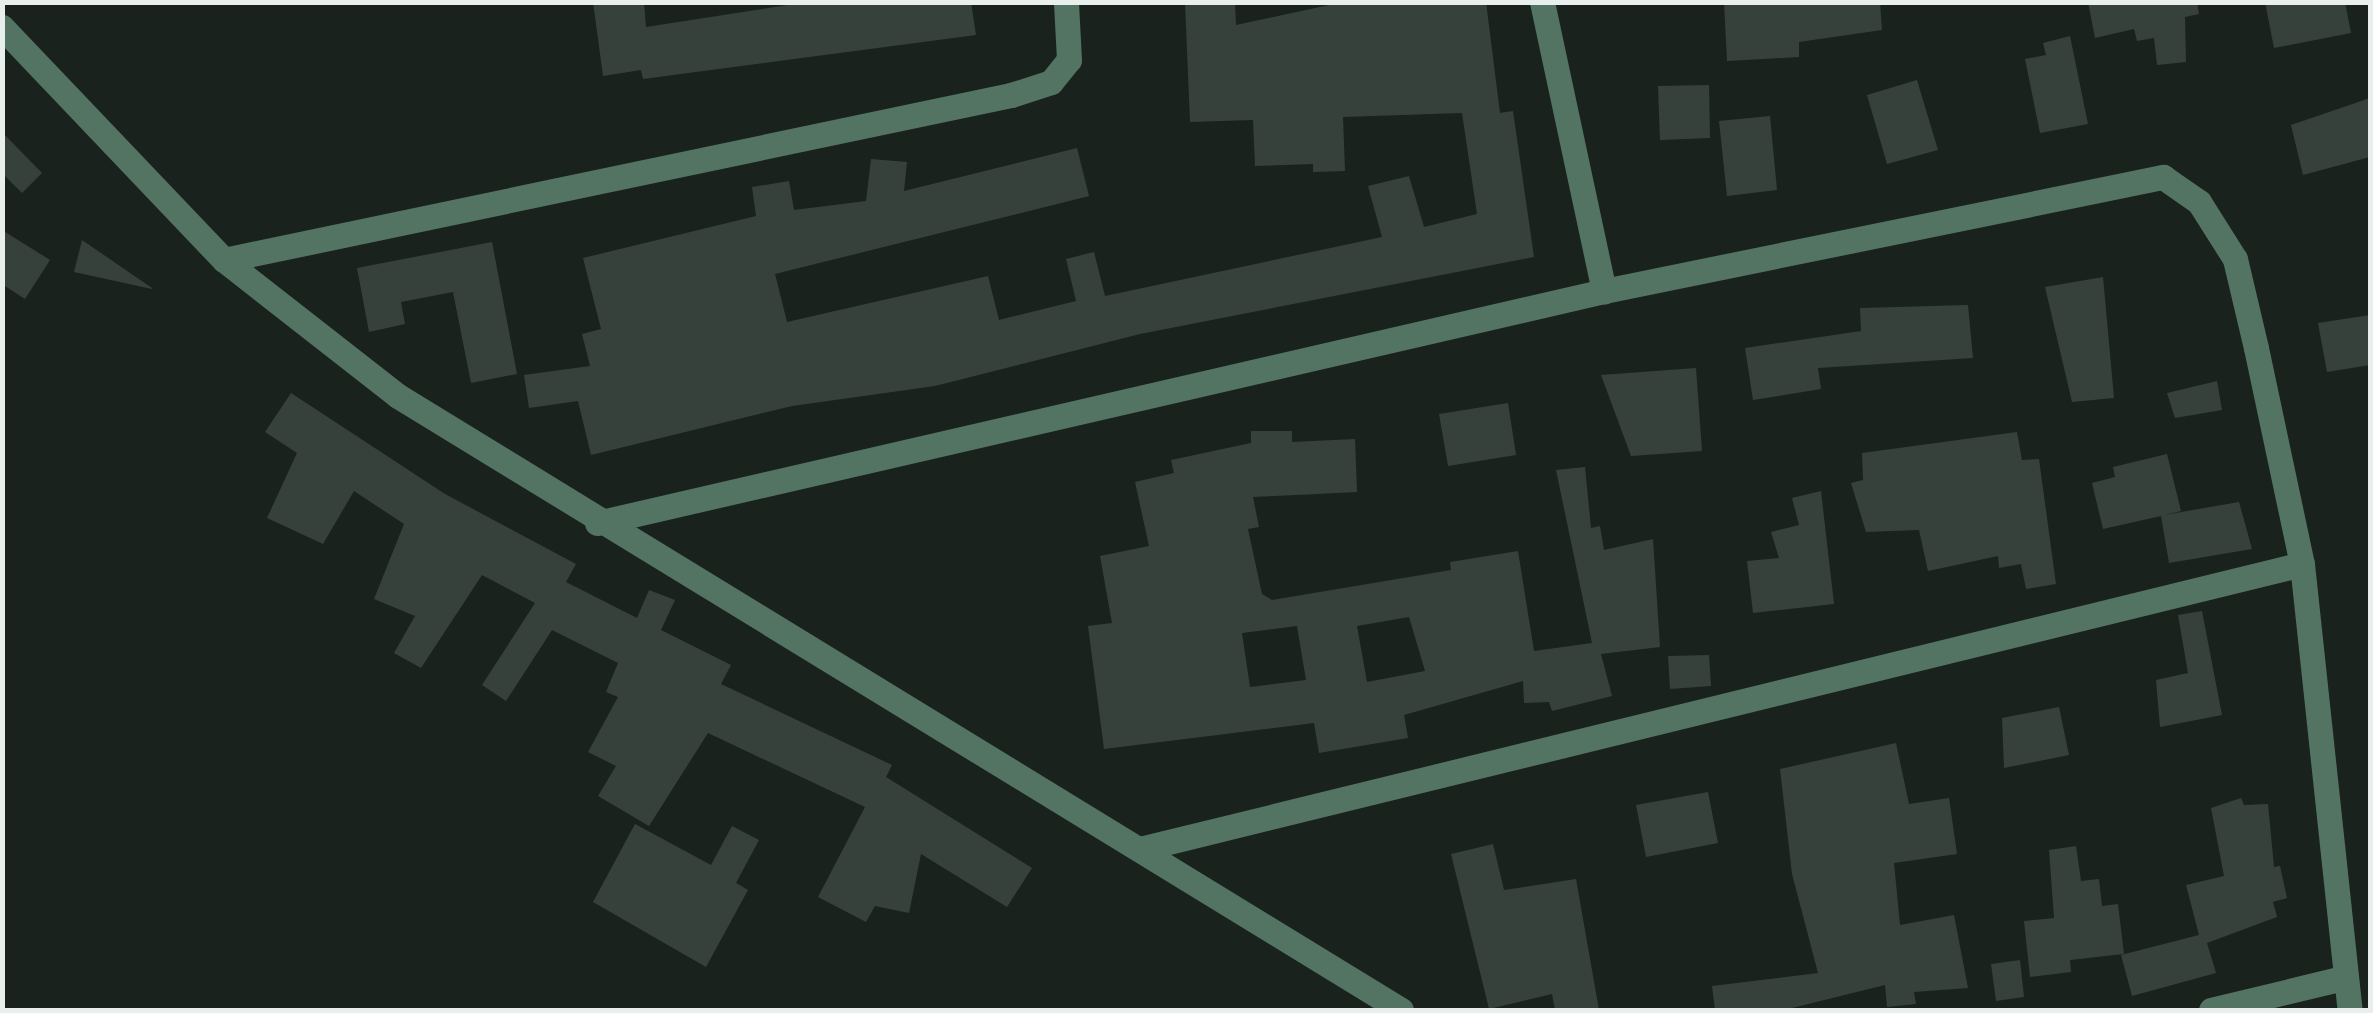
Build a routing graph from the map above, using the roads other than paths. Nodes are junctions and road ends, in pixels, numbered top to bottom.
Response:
1 (1066, 2) edge
2 (1542, 2) edge
3 (2, 26) edge
4 (224, 260) junction
5 (1604, 291) junction
6 (596, 524) junction
7 (2302, 564) junction
8 (1140, 849) junction
9 (2343, 978) junction
10 (1401, 1010) edge
11 (2211, 1010) edge
12 (2350, 1010) edge

1 - 4 street
2 - 5 street
3 - 4 street
4 - 6 street
5 - 6 street
5 - 7 street
6 - 8 street
7 - 8 street
7 - 9 street
8 - 10 street
9 - 11 street
9 - 12 street

